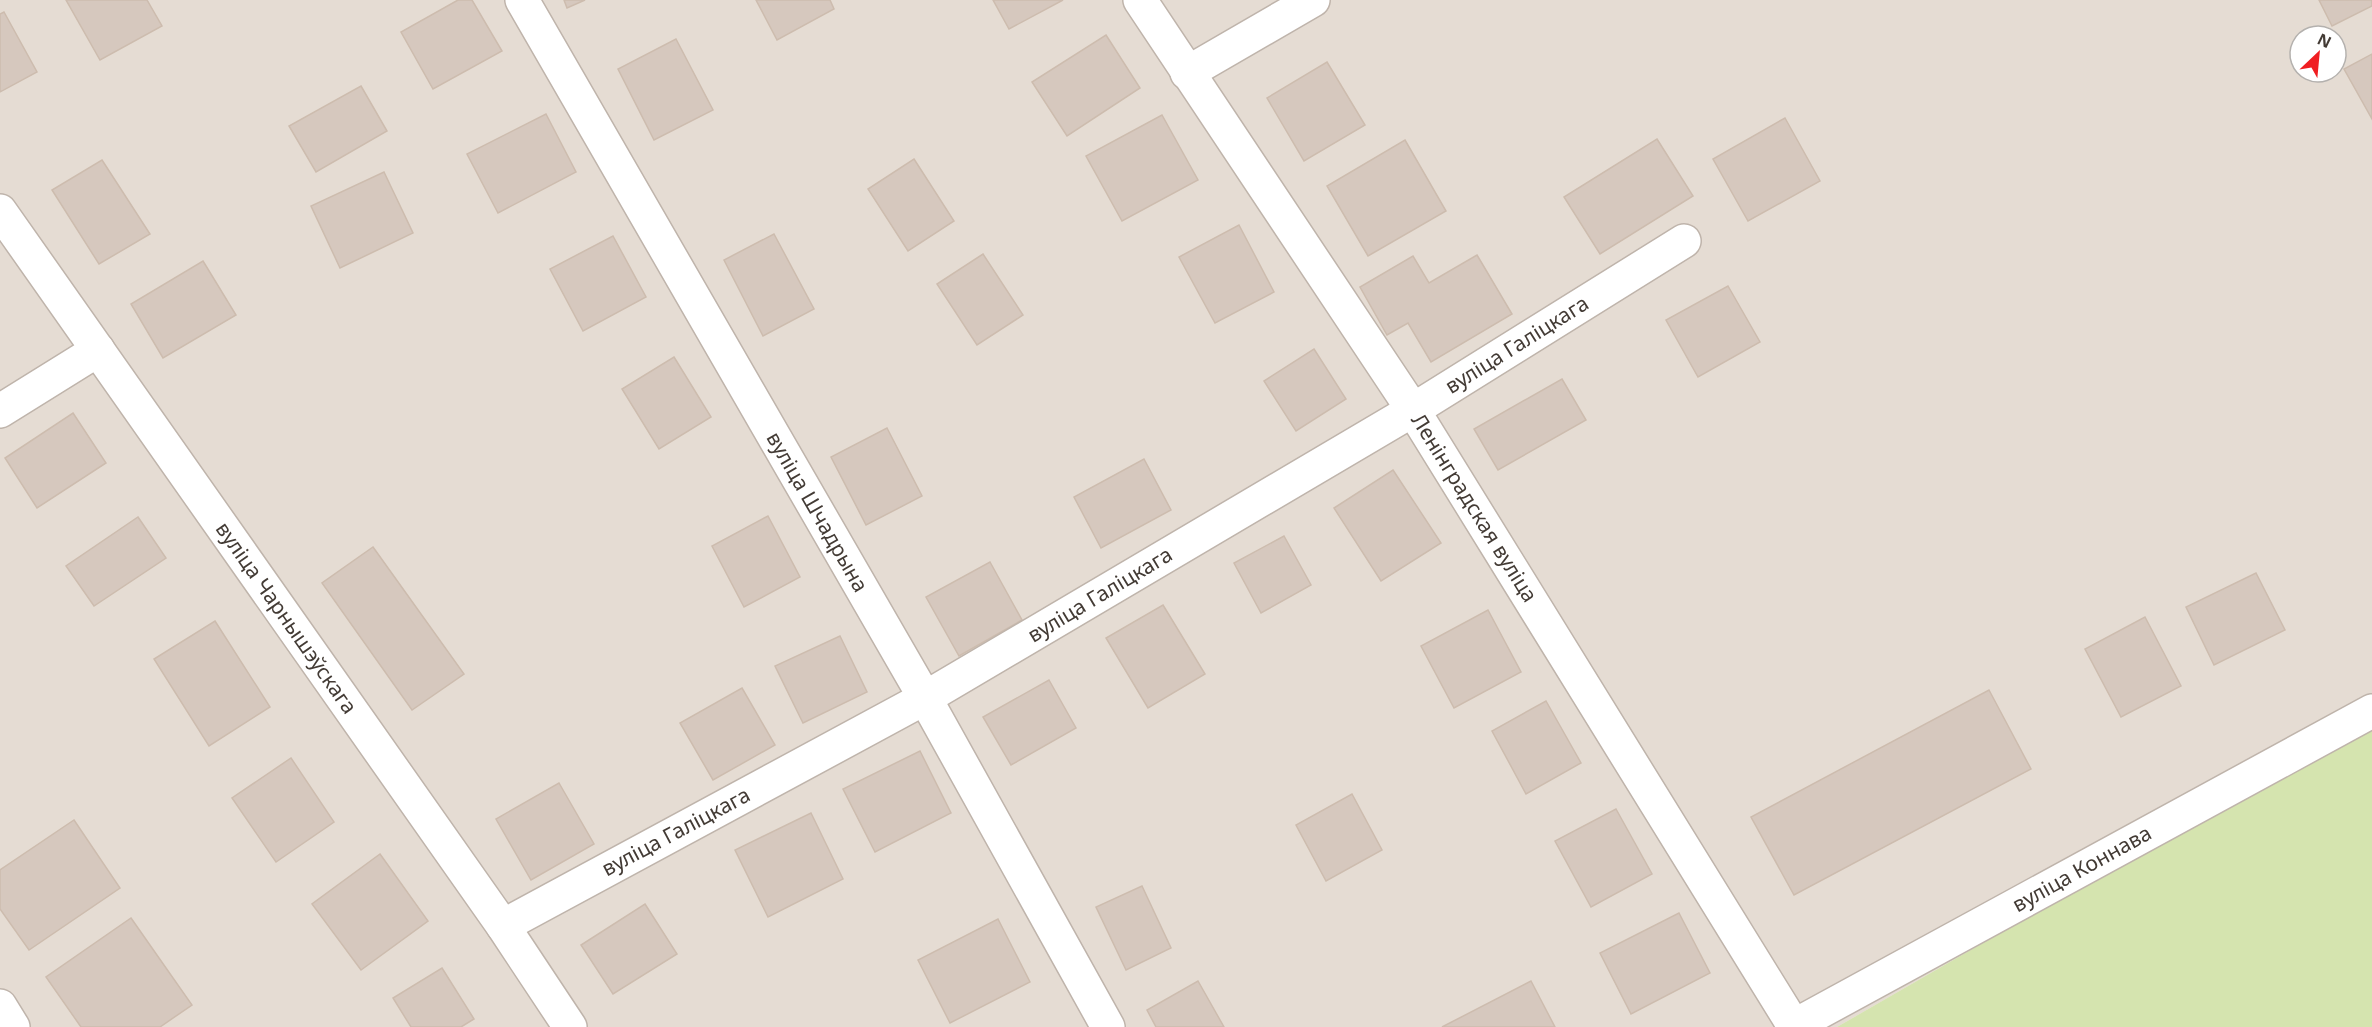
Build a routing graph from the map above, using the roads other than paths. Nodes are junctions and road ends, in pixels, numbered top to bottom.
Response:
1 (522, 0) edge
2 (1140, 0) edge
3 (1313, 0) edge
4 (1187, 73) junction
5 (0, 211) edge
6 (1684, 241) dead end
7 (98, 350) junction
8 (1413, 410) junction
9 (0, 411) edge
10 (925, 698) junction
11 (2372, 711) edge
12 (503, 926) junction
13 (0, 1006) edge
14 (1793, 1026) edge
15 (13, 1027) edge
16 (570, 1027) edge
17 (1108, 1027) edge

1 - 10 street, вуліца Шчадрына
2 - 4 street, Ленінградская вуліца
3 - 4 street
4 - 8 street, Ленінградская вуліца
5 - 7 street, вуліца Чарнышэўскага
6 - 8 street, вуліца Галіцкага
7 - 9 street
7 - 12 street, вуліца Чарнышэўскага
8 - 10 street, вуліца Галіцкага
8 - 14 street, Ленінградская вуліца
10 - 12 street, вуліца Галіцкага
10 - 17 street, вуліца Шчадрына
11 - 14 street, вуліца Коннава
12 - 16 street, вуліца Чарнышэўскага
13 - 15 street

